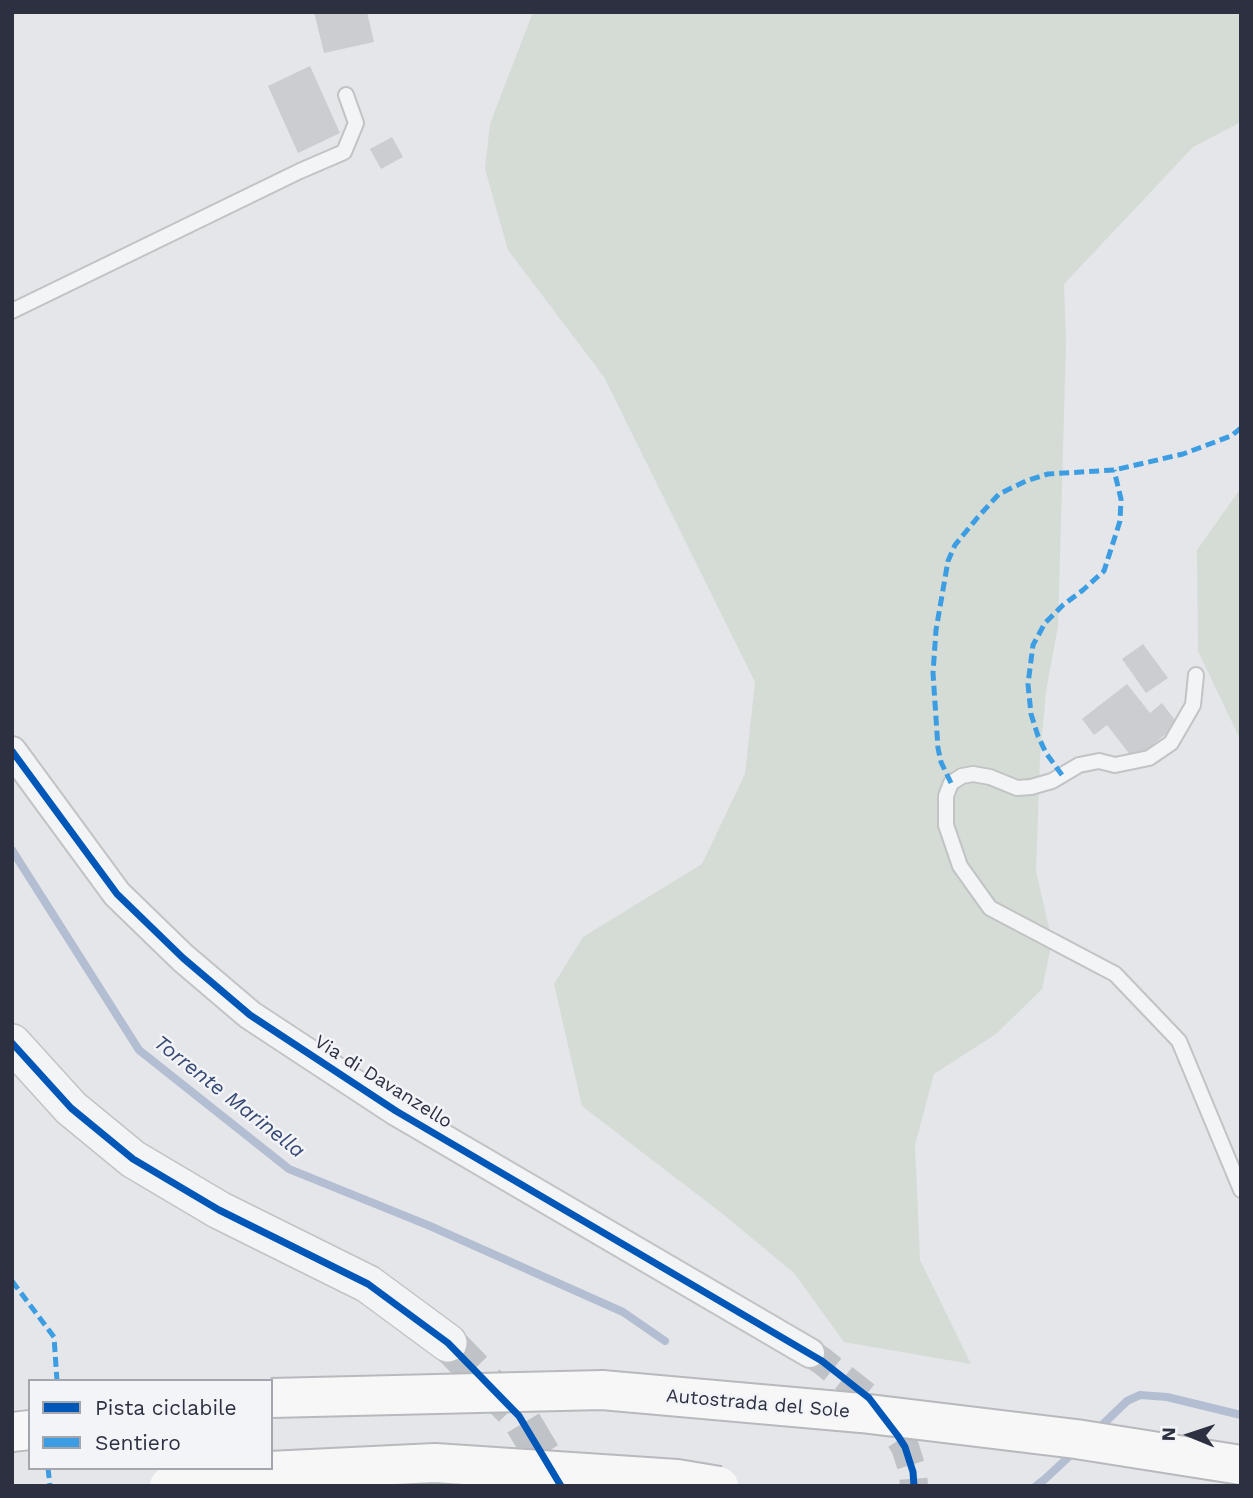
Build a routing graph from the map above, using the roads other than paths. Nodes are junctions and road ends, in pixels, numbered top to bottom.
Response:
1 (346, 95) dead end
2 (12, 311) edge
3 (1196, 675) dead end
4 (12, 751) edge
5 (12, 1043) edge
6 (1241, 1190) edge
7 (448, 1343) tunnel mouth
8 (810, 1353) tunnel mouth
9 (273, 1398) edge
10 (1241, 1465) edge
11 (169, 1486) edge
12 (719, 1486) edge

1 - 2 lane
3 - 6 lane
4 - 8 street, Via di Davanzello
5 - 7 street
9 - 10 highway, Autostrada del Sole, bridge
11 - 12 highway, bridge

